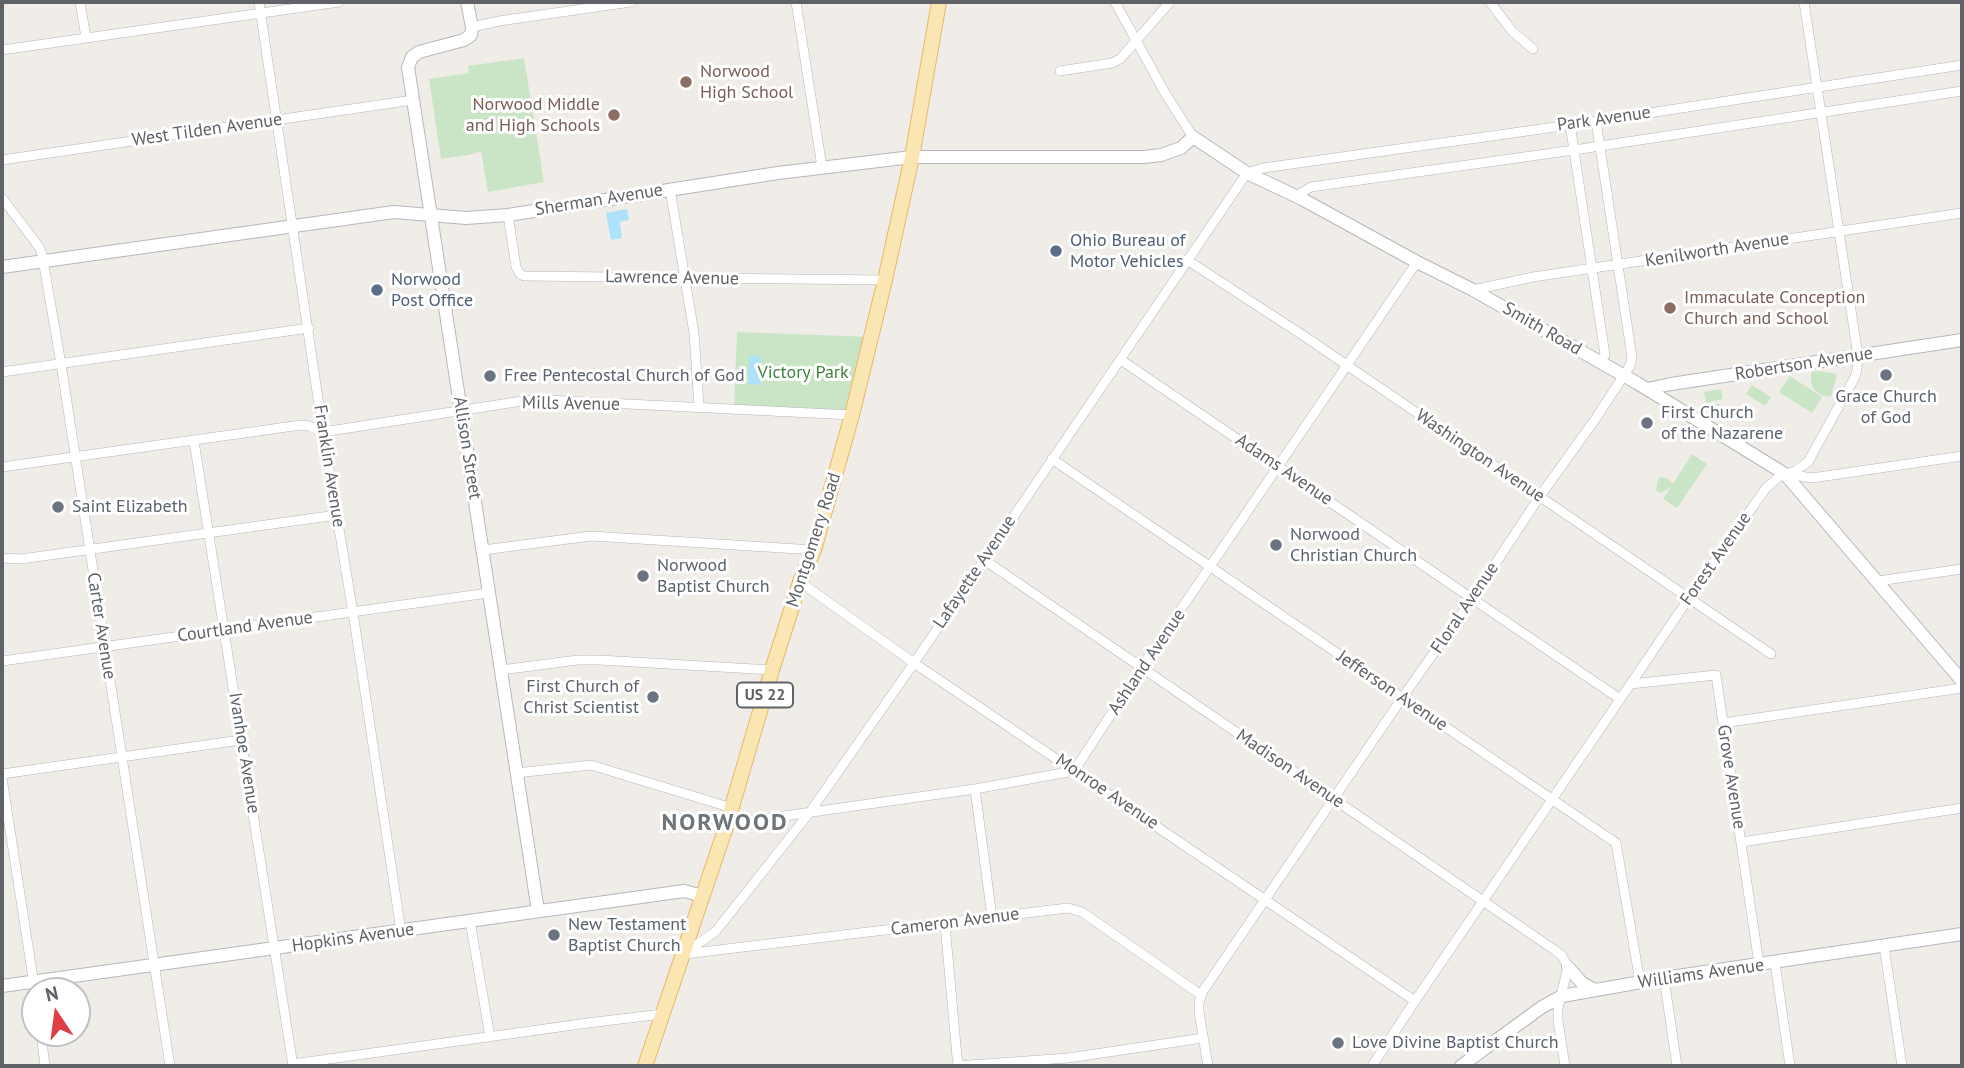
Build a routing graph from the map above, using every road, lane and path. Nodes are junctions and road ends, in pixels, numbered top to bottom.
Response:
1 (80, 2) edge
2 (259, 2) edge
3 (340, 2) edge
4 (467, 2) edge
5 (631, 2) edge
6 (796, 2) edge
7 (939, 2) edge
8 (1115, 2) edge
9 (1170, 2) edge
10 (1490, 2) edge
11 (1804, 2) edge
12 (261, 13) junction
13 (472, 27) junction
14 (86, 38) junction
15 (1137, 40) junction
16 (1533, 49) dead end
17 (2, 50) edge
18 (1962, 65) edge
19 (1060, 71) dead end
20 (1817, 87) junction
21 (1962, 91) edge
22 (413, 100) junction
23 (1820, 111) junction
24 (277, 120) junction
25 (1596, 121) junction
26 (1570, 124) junction
27 (1193, 137) junction
28 (1600, 146) junction
29 (1574, 150) junction
30 (912, 157) junction
31 (2, 160) edge
32 (822, 167) junction
33 (1247, 173) junction
34 (670, 189) junction
35 (1296, 196) junction
36 (2, 198) edge
37 (1962, 213) edge
38 (430, 214) junction
39 (508, 215) junction
40 (294, 227) junction
41 (1838, 231) junction
42 (1188, 260) junction
43 (43, 261) junction
44 (1417, 262) junction
45 (1617, 265) junction
46 (2, 267) edge
47 (1592, 269) junction
48 (684, 278) junction
49 (886, 279) junction
50 (1473, 290) junction
51 (309, 328) junction
52 (1962, 341) edge
53 (1858, 356) junction
54 (1121, 360) junction
55 (1601, 363) junction
56 (61, 364) junction
57 (1347, 366) junction
58 (2, 372) edge
59 (1624, 375) junction
60 (1647, 389) junction
61 (699, 407) junction
62 (461, 411) junction
63 (852, 415) junction
64 (323, 432) junction
65 (194, 441) junction
66 (1962, 456) edge
67 (75, 457) junction
68 (1052, 459) junction
69 (2, 467) edge
70 (1278, 468) junction
71 (1785, 474) junction
72 (1540, 496) junction
73 (337, 515) junction
74 (210, 533) junction
75 (483, 550) junction
76 (89, 551) junction
77 (814, 551) junction
78 (2, 558) edge
79 (984, 559) junction
80 (1210, 568) junction
81 (1962, 569) edge
82 (1878, 581) junction
83 (800, 582) junction
84 (488, 593) junction
85 (1689, 598) junction
86 (1472, 599) junction
87 (353, 612) junction
88 (225, 629) junction
89 (105, 646) junction
90 (1771, 654) dead end
91 (2, 661) edge
92 (915, 663) junction
93 (1141, 668) junction
94 (501, 670) junction
95 (772, 670) junction
96 (1962, 681) edge
97 (1631, 684) junction
98 (1962, 688) edge
99 (1402, 698) junction
100 (1620, 699) junction
101 (1723, 723) junction
102 (241, 740) junction
103 (122, 757) junction
104 (1074, 771) junction
105 (516, 773) junction
106 (2, 776) edge
107 (975, 789) junction
108 (1334, 799) junction
109 (1552, 800) junction
110 (732, 808) junction
111 (1962, 808) edge
112 (810, 812) junction
113 (727, 824) junction
114 (1742, 842) junction
115 (703, 896) junction
116 (1266, 900) junction
117 (1483, 901) junction
118 (538, 911) junction
119 (992, 917) junction
120 (470, 921) junction
121 (945, 924) junction
122 (401, 931) junction
123 (1962, 934) edge
124 (1884, 946) junction
125 (275, 949) junction
126 (683, 954) junction
127 (1775, 963) junction
128 (1759, 964) junction
129 (155, 965) junction
130 (1568, 967) junction
131 (34, 977) edge
132 (86, 977) edge
133 (1664, 978) junction
134 (1640, 982) junction
135 (2, 986) edge
136 (21, 986) edge
137 (1596, 990) junction
138 (1202, 995) junction
139 (1562, 996) junction
140 (1415, 1001) junction
141 (662, 1014) junction
142 (490, 1037) junction
143 (1203, 1038) junction
144 (43, 1047) edge
145 (293, 1065) edge
146 (46, 1066) edge
147 (170, 1066) edge
148 (645, 1066) edge
149 (958, 1066) edge
150 (1208, 1066) edge
151 (1372, 1066) edge
152 (1461, 1066) edge
153 (1565, 1066) edge
154 (1677, 1066) edge
155 (1790, 1066) edge
156 (1902, 1066) edge

1 - 14 street
2 - 12 street, Franklin Avenue
3 - 12 street
4 - 13 street
5 - 13 street
6 - 32 street
7 - 30 main road, Montgomery Road / US 22
8 - 15 street, Smith Road
9 - 15 street
10 - 16 street
11 - 20 street, Forest Avenue
12 - 14 street
12 - 24 street, Franklin Avenue
13 - 22 street, Allison Street
14 - 17 street
15 - 19 street
15 - 27 street, Smith Road
18 - 20 street, Park Avenue
20 - 23 street, Forest Avenue
20 - 25 street, Park Avenue
21 - 23 street, Park Avenue
22 - 24 street, West Tilden Avenue
22 - 38 street, Allison Street
23 - 28 street, Park Avenue
23 - 41 street, Forest Avenue
24 - 31 street, West Tilden Avenue
24 - 40 street, Franklin Avenue
25 - 26 street, Park Avenue
25 - 28 street, Floral Avenue
26 - 29 street
26 - 33 street, Park Avenue
27 - 30 street, Sherman Avenue
27 - 33 street, Smith Road
28 - 29 street, Park Avenue
28 - 45 street, Floral Avenue
29 - 35 street, Park Avenue
29 - 47 street
30 - 32 street, Sherman Avenue
30 - 49 main road, Montgomery Road / US 22
32 - 34 street, Sherman Avenue
33 - 35 street, Smith Road
33 - 42 street, Lafayette Avenue
34 - 39 street, Sherman Avenue
34 - 48 street
35 - 44 street, Smith Road
36 - 43 street, Carter Avenue
37 - 41 street, Kenilworth Avenue
38 - 39 street, Sherman Avenue
38 - 40 street, Sherman Avenue
38 - 62 street, Allison Street
39 - 48 street, Lawrence Avenue
40 - 43 street, Sherman Avenue
40 - 51 street, Franklin Avenue
41 - 45 street, Kenilworth Avenue
41 - 53 street, Forest Avenue
42 - 54 street, Lafayette Avenue
42 - 57 street, Washington Avenue
43 - 46 street, Sherman Avenue
43 - 56 street, Carter Avenue
44 - 50 street, Smith Road
44 - 57 street, Ashland Avenue
45 - 47 street, Kenilworth Avenue
45 - 59 street, Floral Avenue
47 - 50 street, Kenilworth Avenue
47 - 55 street
48 - 49 street, Lawrence Avenue
48 - 61 street
49 - 63 main road, Montgomery Road / US 22
50 - 55 street, Smith Road
51 - 56 street
51 - 64 street, Franklin Avenue
52 - 53 street, Robertson Avenue
53 - 60 street, Robertson Avenue
53 - 71 street, Forest Avenue
54 - 68 street, Lafayette Avenue
54 - 70 street, Adams Avenue
55 - 59 street, Smith Road
56 - 58 street
56 - 67 street, Carter Avenue
57 - 70 street, Ashland Avenue
57 - 72 street, Washington Avenue
59 - 60 street, Smith Road
59 - 72 street, Floral Avenue
60 - 71 street, Smith Road
61 - 62 street, Mills Avenue
61 - 63 street, Mills Avenue
62 - 64 street, Mills Avenue
62 - 75 street, Allison Street
63 - 77 main road, Montgomery Road / US 22
64 - 65 street, Mills Avenue
64 - 73 street, Franklin Avenue
65 - 67 street, Mills Avenue
65 - 74 street, Ivanhoe Avenue
66 - 71 street
67 - 69 street, Mills Avenue
67 - 76 street, Carter Avenue
68 - 79 street, Lafayette Avenue
68 - 80 street, Jefferson Avenue
70 - 80 street, Ashland Avenue
70 - 86 street, Adams Avenue
71 - 82 street, Smith Road
71 - 85 street, Forest Avenue
72 - 85 street, Washington Avenue
72 - 86 street, Floral Avenue
73 - 74 street
73 - 87 street, Franklin Avenue
74 - 76 street
74 - 88 street, Ivanhoe Avenue
75 - 77 street
75 - 84 street, Allison Street
76 - 78 street
76 - 89 street, Carter Avenue
77 - 83 main road, Montgomery Road / US 22
79 - 92 street, Lafayette Avenue
79 - 93 street, Madison Avenue
80 - 93 street, Ashland Avenue
80 - 99 street, Jefferson Avenue
81 - 82 street
82 - 96 street, Smith Road
83 - 92 street, Monroe Avenue
83 - 95 main road, Montgomery Road / US 22
84 - 87 street, Courtland Avenue
84 - 94 street, Allison Street
85 - 90 street, Washington Avenue
85 - 97 street, Forest Avenue
86 - 99 street, Floral Avenue
86 - 100 street, Adams Avenue
87 - 88 street, Courtland Avenue
87 - 122 street, Franklin Avenue
88 - 89 street, Courtland Avenue
88 - 102 street, Ivanhoe Avenue
89 - 91 street, Courtland Avenue
89 - 103 street, Carter Avenue
92 - 104 street, Monroe Avenue
92 - 112 street, Lafayette Avenue
93 - 104 street, Ashland Avenue
93 - 108 street, Madison Avenue
94 - 95 street
94 - 105 street, Allison Street
95 - 110 main road, Montgomery Road / US 22
97 - 100 street, Forest Avenue
97 - 101 street, Grove Avenue
98 - 101 street
99 - 108 street, Floral Avenue
99 - 109 street, Jefferson Avenue
100 - 109 street, Forest Avenue
101 - 114 street, Grove Avenue
102 - 103 street
102 - 125 street, Ivanhoe Avenue
103 - 106 street
103 - 129 street, Carter Avenue
104 - 107 street
104 - 116 street, Monroe Avenue
105 - 110 street
105 - 118 street, Allison Street
106 - 131 street
107 - 112 street
107 - 119 street
108 - 116 street, Floral Avenue
108 - 117 street, Madison Avenue
109 - 117 street, Forest Avenue
109 - 134 street, Jefferson Avenue
110 - 113 main road, Montgomery Road / US 22
111 - 114 street
112 - 113 street
112 - 126 street, Lafayette Avenue
113 - 115 main road, Montgomery Road / US 22
114 - 128 street, Grove Avenue
115 - 118 street, Hopkins Avenue
115 - 126 main road, Montgomery Road / US 22
116 - 138 street, Floral Avenue
116 - 140 street, Monroe Avenue
117 - 130 street, Madison Avenue
117 - 140 street, Forest Avenue
118 - 120 street, Hopkins Avenue
119 - 121 street, Cameron Avenue
119 - 138 street, Cameron Avenue
120 - 122 street, Hopkins Avenue
120 - 142 street
121 - 126 street, Cameron Avenue
121 - 149 street
122 - 125 street, Hopkins Avenue
123 - 124 street, Williams Avenue
124 - 127 street, Williams Avenue
124 - 156 street
125 - 129 street, Hopkins Avenue
125 - 145 street, Ivanhoe Avenue
126 - 141 main road, Montgomery Road / US 22
127 - 128 street, Williams Avenue
127 - 155 street
128 - 133 street, Williams Avenue
129 - 132 street, Hopkins Avenue
129 - 147 street, Carter Avenue
130 - 137 street
130 - 139 street
133 - 134 street, Williams Avenue
133 - 154 street
134 - 137 street, Williams Avenue
135 - 136 street, Hopkins Avenue
137 - 139 street, Williams Avenue
138 - 143 street
139 - 152 street, Williams Avenue
139 - 153 street
140 - 151 street, Forest Avenue
141 - 142 street
141 - 148 main road, Montgomery Road / US 22
142 - 145 street
143 - 149 street
143 - 150 street
144 - 146 street

